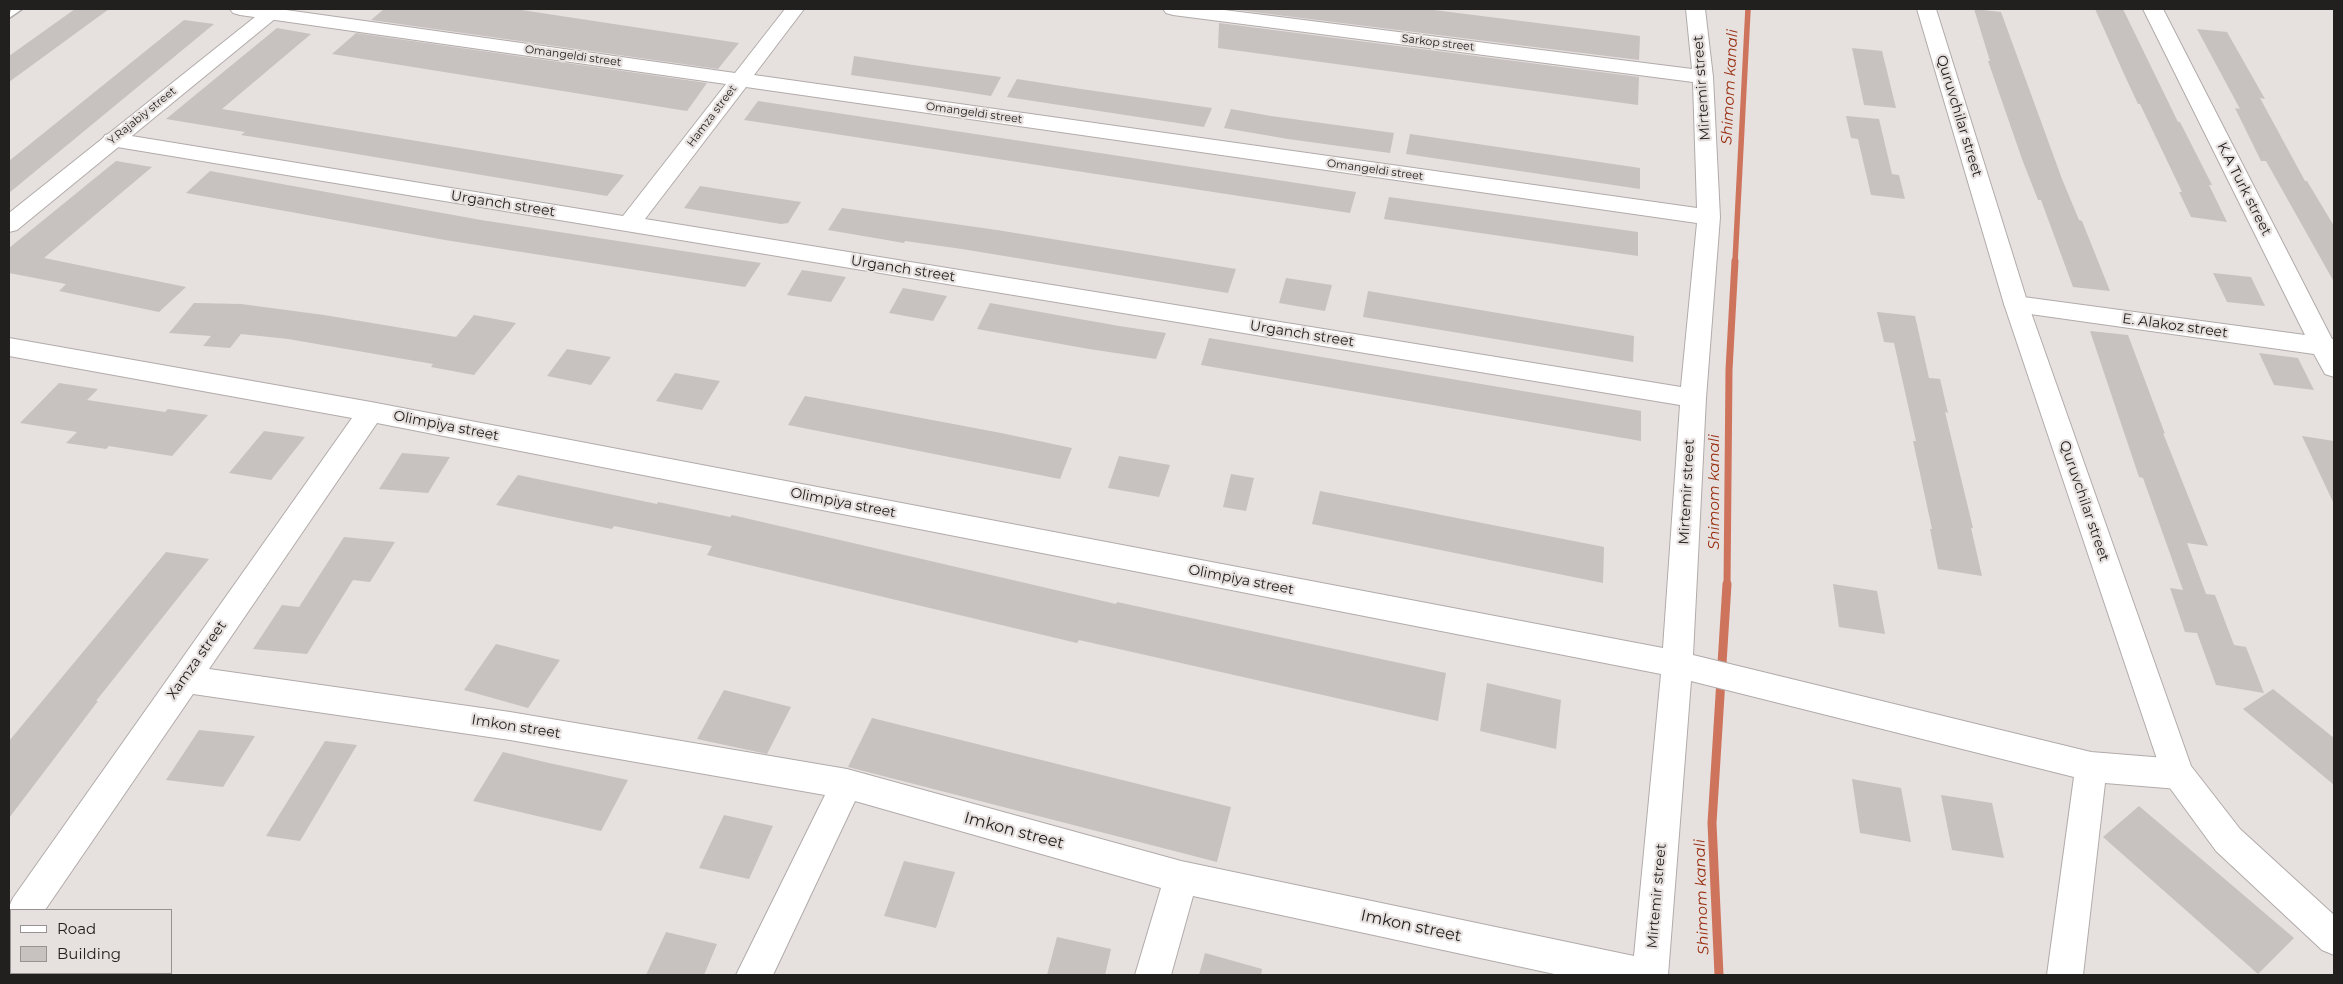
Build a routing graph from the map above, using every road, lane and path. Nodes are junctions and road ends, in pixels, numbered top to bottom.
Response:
1 (17, 9) edge
2 (240, 9) edge
3 (795, 9) edge
4 (1173, 9) edge
5 (1696, 9) edge
6 (1926, 9) edge
7 (2153, 9) edge
8 (274, 11) edge
9 (9, 15) edge
10 (1702, 76) junction
11 (739, 80) junction
12 (112, 140) junction
13 (1709, 217) junction
14 (629, 224) junction
15 (9, 225) edge
16 (2016, 304) junction
17 (9, 347) edge
18 (2329, 347) edge
19 (2334, 368) edge
20 (1693, 398) junction
21 (371, 412) junction
22 (1677, 664) junction
23 (184, 679) junction
24 (2091, 767) junction
25 (2178, 774) junction
26 (848, 784) junction
27 (1181, 877) junction
28 (26, 909) edge
29 (2334, 938) edge
30 (754, 975) edge
31 (1153, 975) edge
32 (1641, 975) edge
33 (1650, 975) edge
34 (2065, 975) edge

1 - 9 lane
2 - 8 street, Omangeldi street
3 - 11 street, Hamza street
4 - 10 street, Sarkop street
5 - 10 street, Mirtemir street
6 - 16 street, Quruvchilar street
7 - 18 street, K.A Turk street
8 - 11 street, Omangeldi street
8 - 12 street, Y.Rajabiy street
10 - 13 street, Mirtemir street
11 - 13 street, Omangeldi street
11 - 14 street, Hamza street
12 - 14 street, Urganch street
12 - 15 street, Y.Rajabiy street
13 - 20 street, Mirtemir street
14 - 20 street, Urganch street
16 - 18 street, E. Alakoz street
16 - 25 street, Quruvchilar street
17 - 21 street, Olimpiya street
18 - 19 street, K.A Turk street
20 - 22 street, Mirtemir street
21 - 22 street, Olimpiya street
21 - 23 street, Xamza street
22 - 24 street, Olimpiya street
22 - 33 street, Mirtemir street
23 - 26 street, Imkon street
23 - 28 street, Xamza street
24 - 25 street, Olimpiya street
24 - 34 street
25 - 29 street, Quruvchilar street
26 - 27 street, Imkon street
26 - 30 street
27 - 31 street
27 - 32 street, Imkon street

